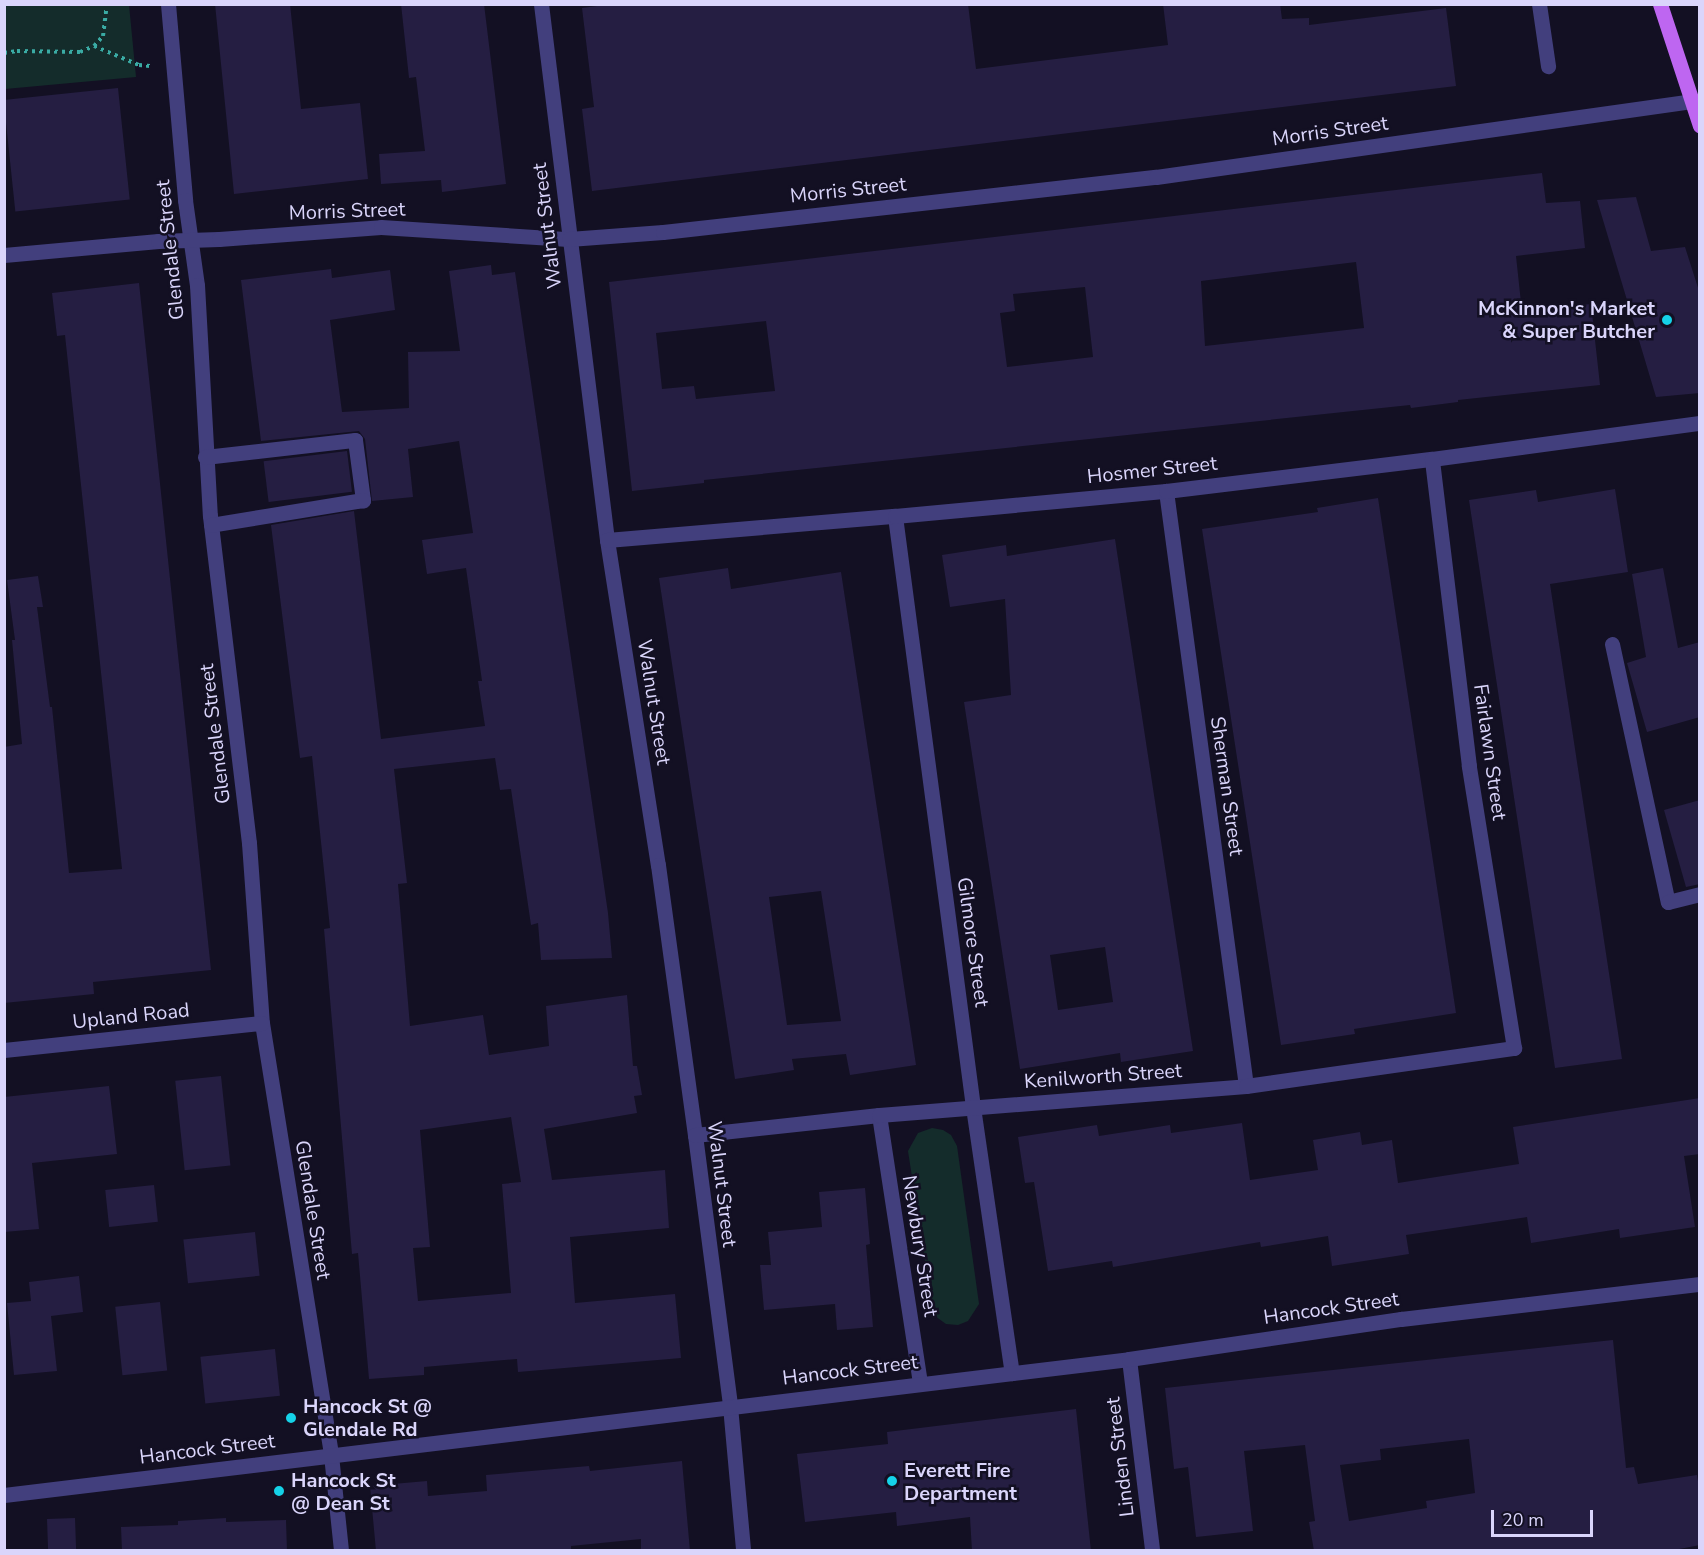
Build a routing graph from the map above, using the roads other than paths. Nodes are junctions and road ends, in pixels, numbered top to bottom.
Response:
1 (168, 4) edge
2 (541, 4) edge
3 (1539, 4) edge
4 (1660, 4) edge
5 (1548, 66) dead end
6 (1692, 101) junction
7 (1700, 126) edge
8 (569, 239) junction
9 (191, 240) junction
10 (4, 255) edge
11 (1700, 423) edge
12 (205, 457) junction
13 (1432, 459) junction
14 (1166, 490) junction
15 (895, 516) junction
16 (212, 525) junction
17 (607, 540) junction
18 (1612, 644) dead end
19 (1700, 894) edge
20 (262, 1023) junction
21 (1514, 1048) joint
22 (4, 1050) edge
23 (1246, 1086) junction
24 (973, 1107) junction
25 (879, 1115) junction
26 (695, 1136) junction
27 (1700, 1284) edge
28 (1129, 1359) junction
29 (1012, 1373) junction
30 (920, 1383) junction
31 (730, 1406) junction
32 (331, 1455) junction
33 (4, 1495) edge
34 (341, 1551) edge
35 (743, 1551) edge
36 (1152, 1551) edge

1 - 9 street, Glendale Street
2 - 8 street, Walnut Street
3 - 5 street
4 - 6 main road
6 - 7 main road
6 - 8 street, Morris Street
8 - 9 street, Morris Street
8 - 17 street, Walnut Street
9 - 10 street, Morris Street
9 - 12 street, Glendale Street
11 - 13 street, Hosmer Street
12 - 16 street, Glendale Street
12 - 16 street
13 - 14 street, Hosmer Street
13 - 21 street, Fairlawn Street
14 - 15 street, Hosmer Street
14 - 23 street, Sherman Street
15 - 17 street, Hosmer Street
15 - 24 street, Gilmore Street
16 - 20 street, Glendale Street
17 - 26 street, Walnut Street
18 - 19 street
20 - 22 street, Upland Road
20 - 32 street, Glendale Street
21 - 23 street, Kenilworth Street
23 - 24 street, Kenilworth Street
24 - 25 street, Kenilworth Street
24 - 29 street, Gilmore Street
25 - 26 street, Kenilworth Street
25 - 30 street, Newbury Street
26 - 31 street, Walnut Street
27 - 28 street, Hancock Street
28 - 29 street, Hancock Street
28 - 36 street, Linden Street
29 - 30 street, Hancock Street
30 - 31 street, Hancock Street
31 - 32 street, Hancock Street
31 - 35 street, Walnut Street
32 - 33 street, Hancock Street
32 - 34 street, Glendale Street

